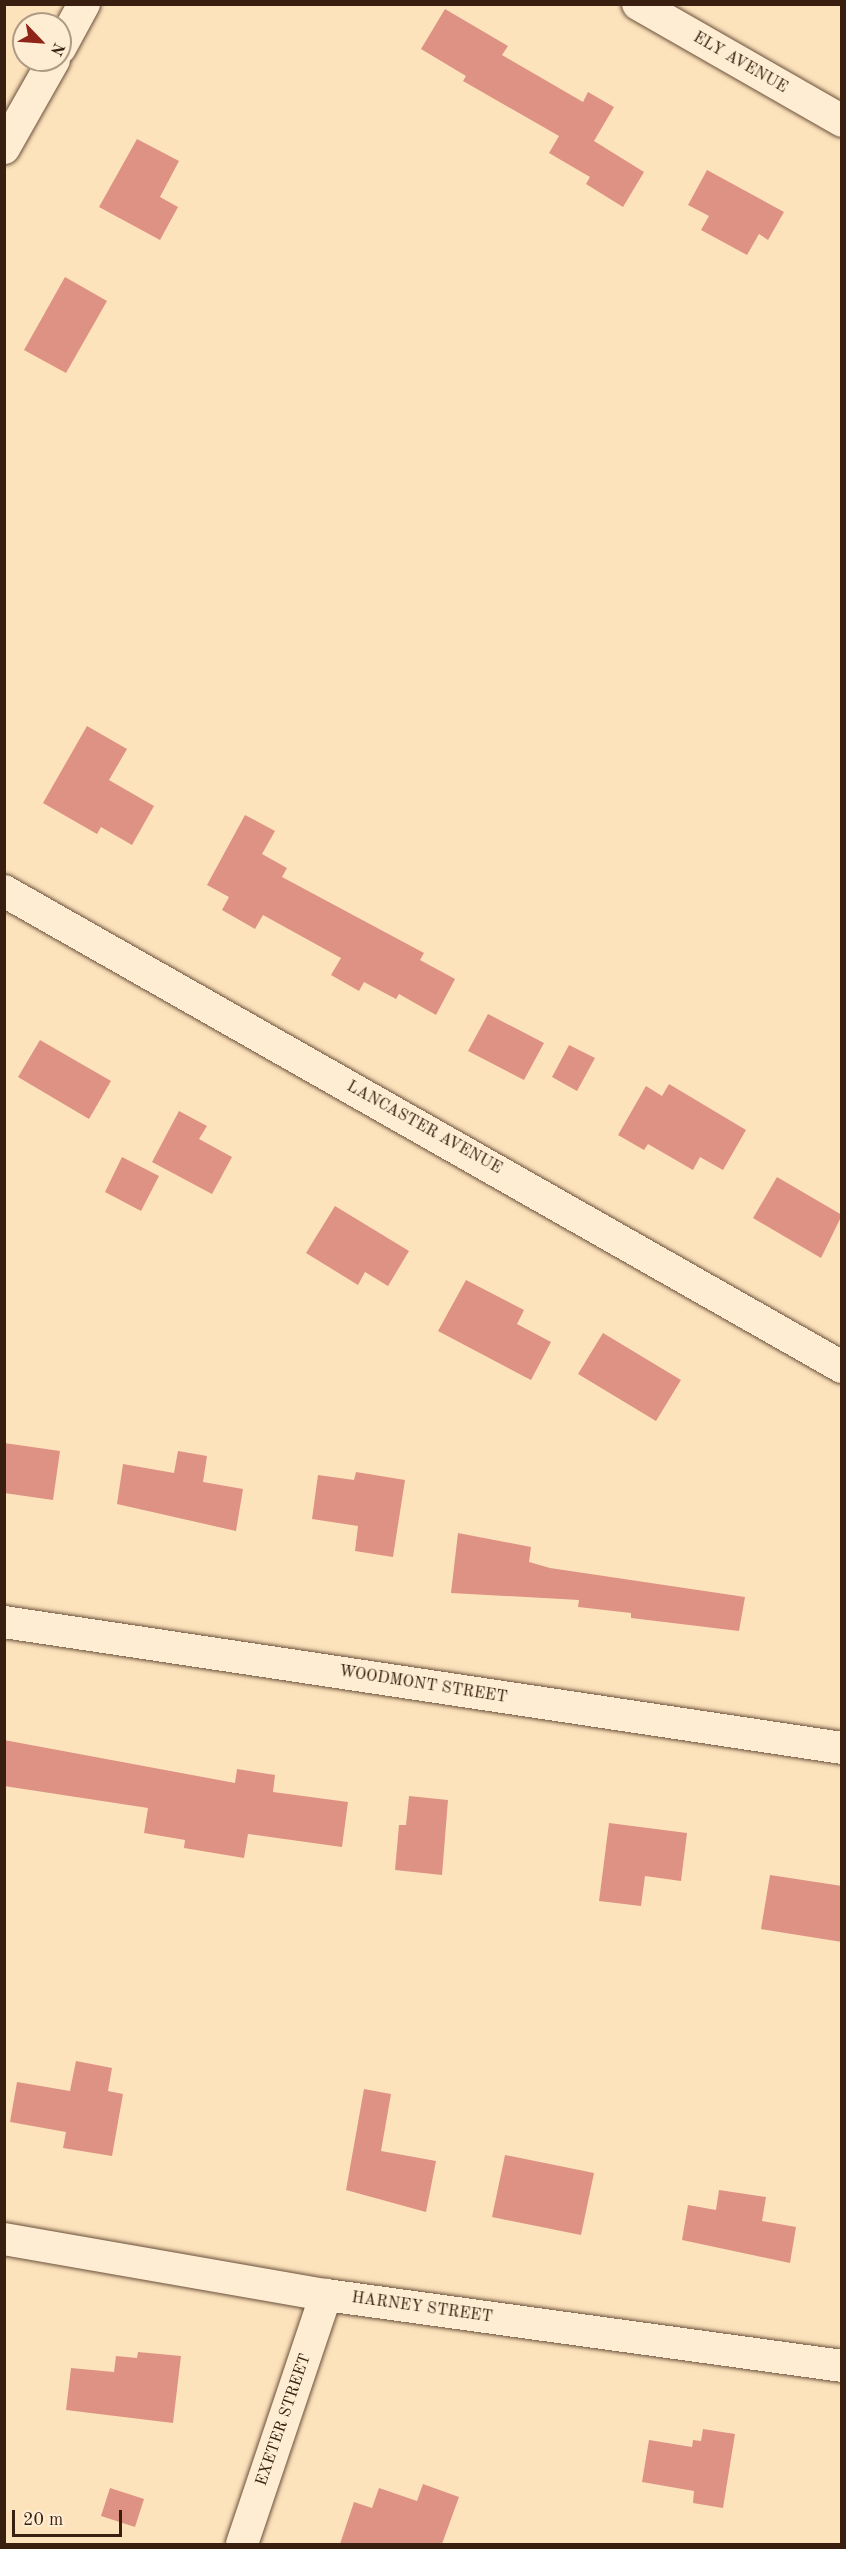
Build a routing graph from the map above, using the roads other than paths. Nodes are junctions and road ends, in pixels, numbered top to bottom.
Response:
1 (84, 4) edge
2 (638, 4) edge
3 (72, 26) edge
4 (47, 72) edge
5 (842, 121) edge
6 (4, 148) edge
7 (4, 891) edge
8 (842, 1366) edge
9 (4, 1622) edge
10 (842, 1748) edge
11 (4, 2239) edge
12 (326, 2295) junction
13 (842, 2366) edge
14 (242, 2544) edge

1 - 3 street
2 - 5 street, ELY AVENUE
4 - 6 street
7 - 8 street, LANCASTER AVENUE
9 - 10 street, WOODMONT STREET
11 - 12 street, HARNEY STREET
12 - 13 street, HARNEY STREET
12 - 14 street, EXETER STREET

